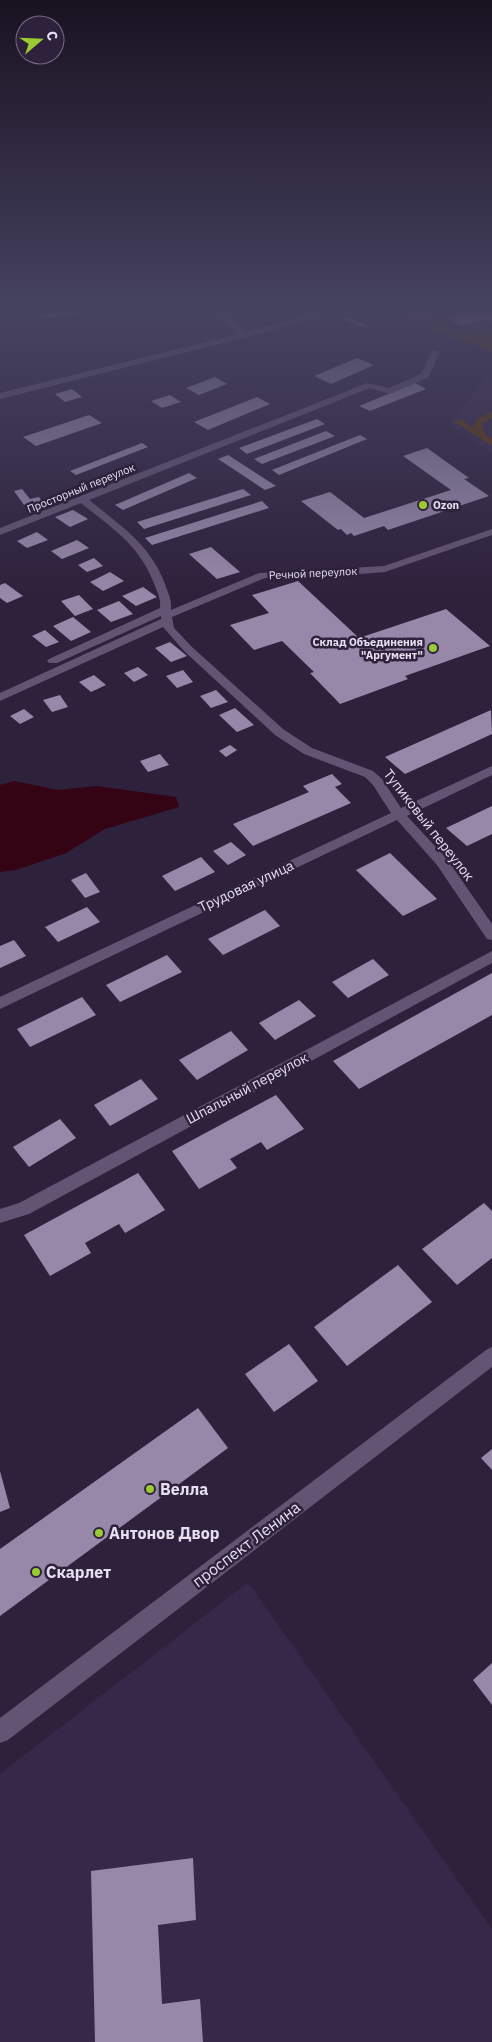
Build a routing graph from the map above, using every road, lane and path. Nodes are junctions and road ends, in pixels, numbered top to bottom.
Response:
1 (319, 405) edge
2 (81, 499) junction
3 (0, 532) edge
4 (492, 532) edge
5 (166, 616) junction
6 (0, 686) edge
7 (0, 697) edge
8 (492, 770) edge
9 (398, 814) junction
10 (492, 935) edge
11 (492, 956) edge
12 (0, 1004) edge
13 (0, 1216) edge
14 (492, 1356) edge
15 (0, 1732) edge

1 - 2 street, Просторный переулок
2 - 3 street, Просторный переулок
2 - 5 street, Тупиковый переулок
4 - 5 street, Речной переулок
5 - 6 street
5 - 7 street
5 - 9 street, Тупиковый переулок
8 - 9 street, Трудовая улица
9 - 10 street, Тупиковый переулок
9 - 12 street, Трудовая улица
11 - 13 street, Шпальный переулок
14 - 15 street, проспект Ленина

